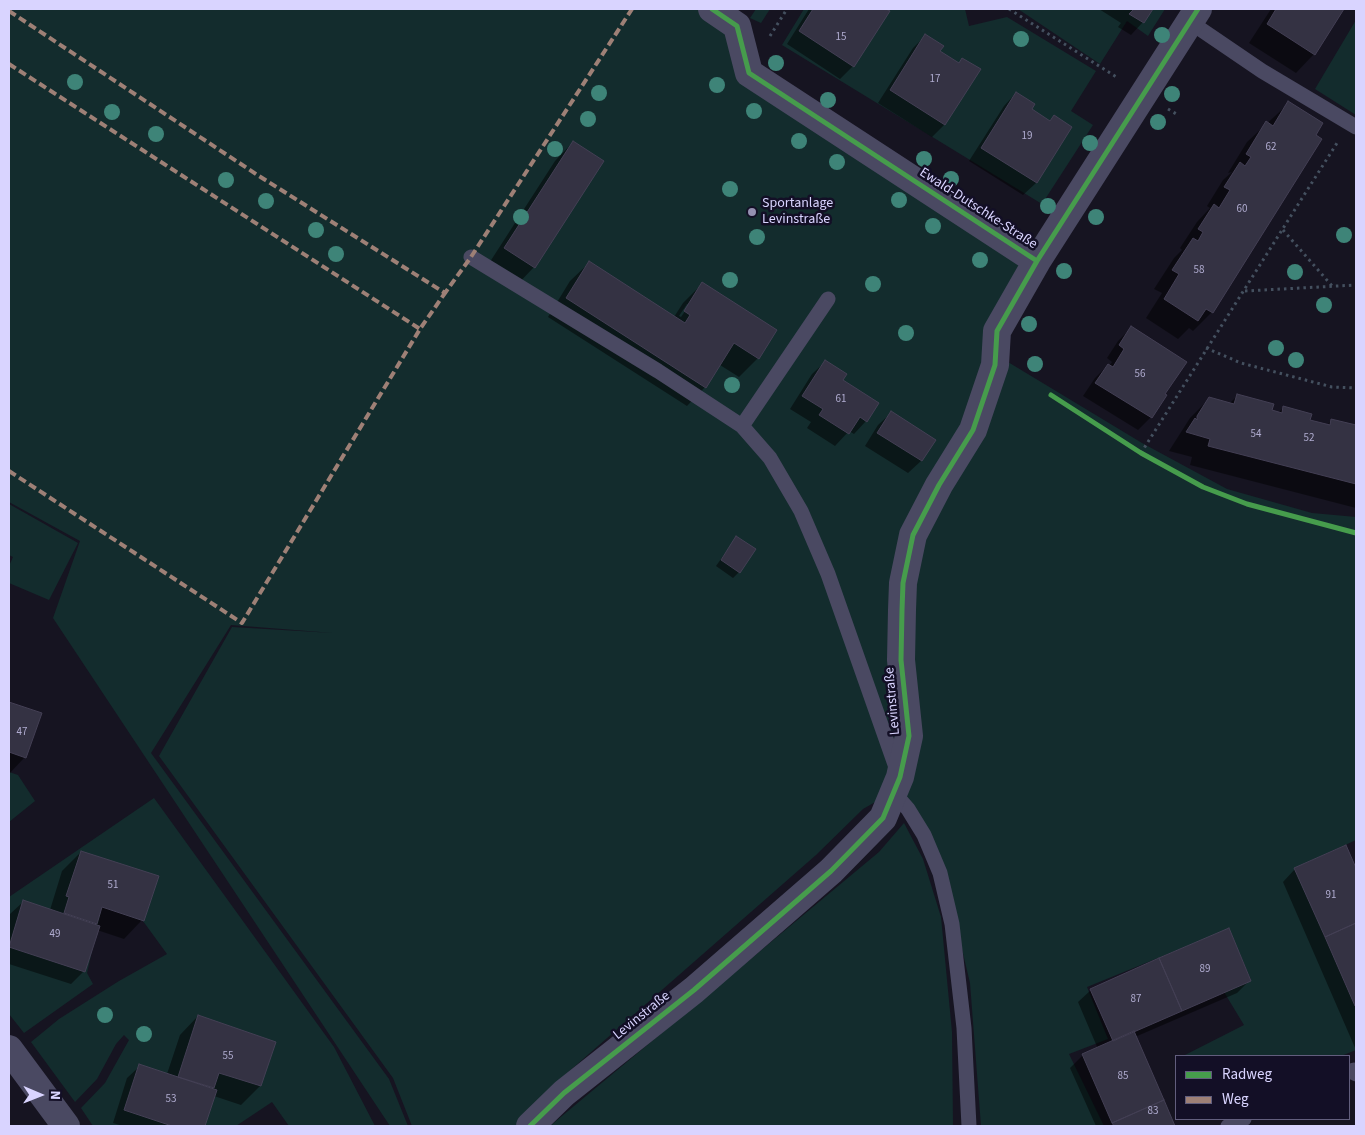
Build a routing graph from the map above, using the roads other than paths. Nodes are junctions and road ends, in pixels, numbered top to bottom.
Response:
1 (712, 9) edge
2 (1194, 15) edge
3 (1353, 125) edge
4 (472, 257) dead end
5 (1037, 261) junction
6 (828, 298) dead end
7 (742, 426) junction
8 (897, 785) junction
9 (9, 1048) edge
10 (1242, 1120) edge
11 (66, 1126) edge
12 (530, 1126) edge
13 (969, 1126) edge
14 (1228, 1126) edge

1 - 5 street, Ewald-Dutschke-Straße
2 - 3 lane
2 - 5 street, Ewald-Dutschke-Straße
4 - 7 lane
5 - 8 street, Levinstraße
6 - 7 lane
7 - 8 lane
8 - 12 street, Levinstraße
8 - 13 lane
9 - 11 street
10 - 14 lane

